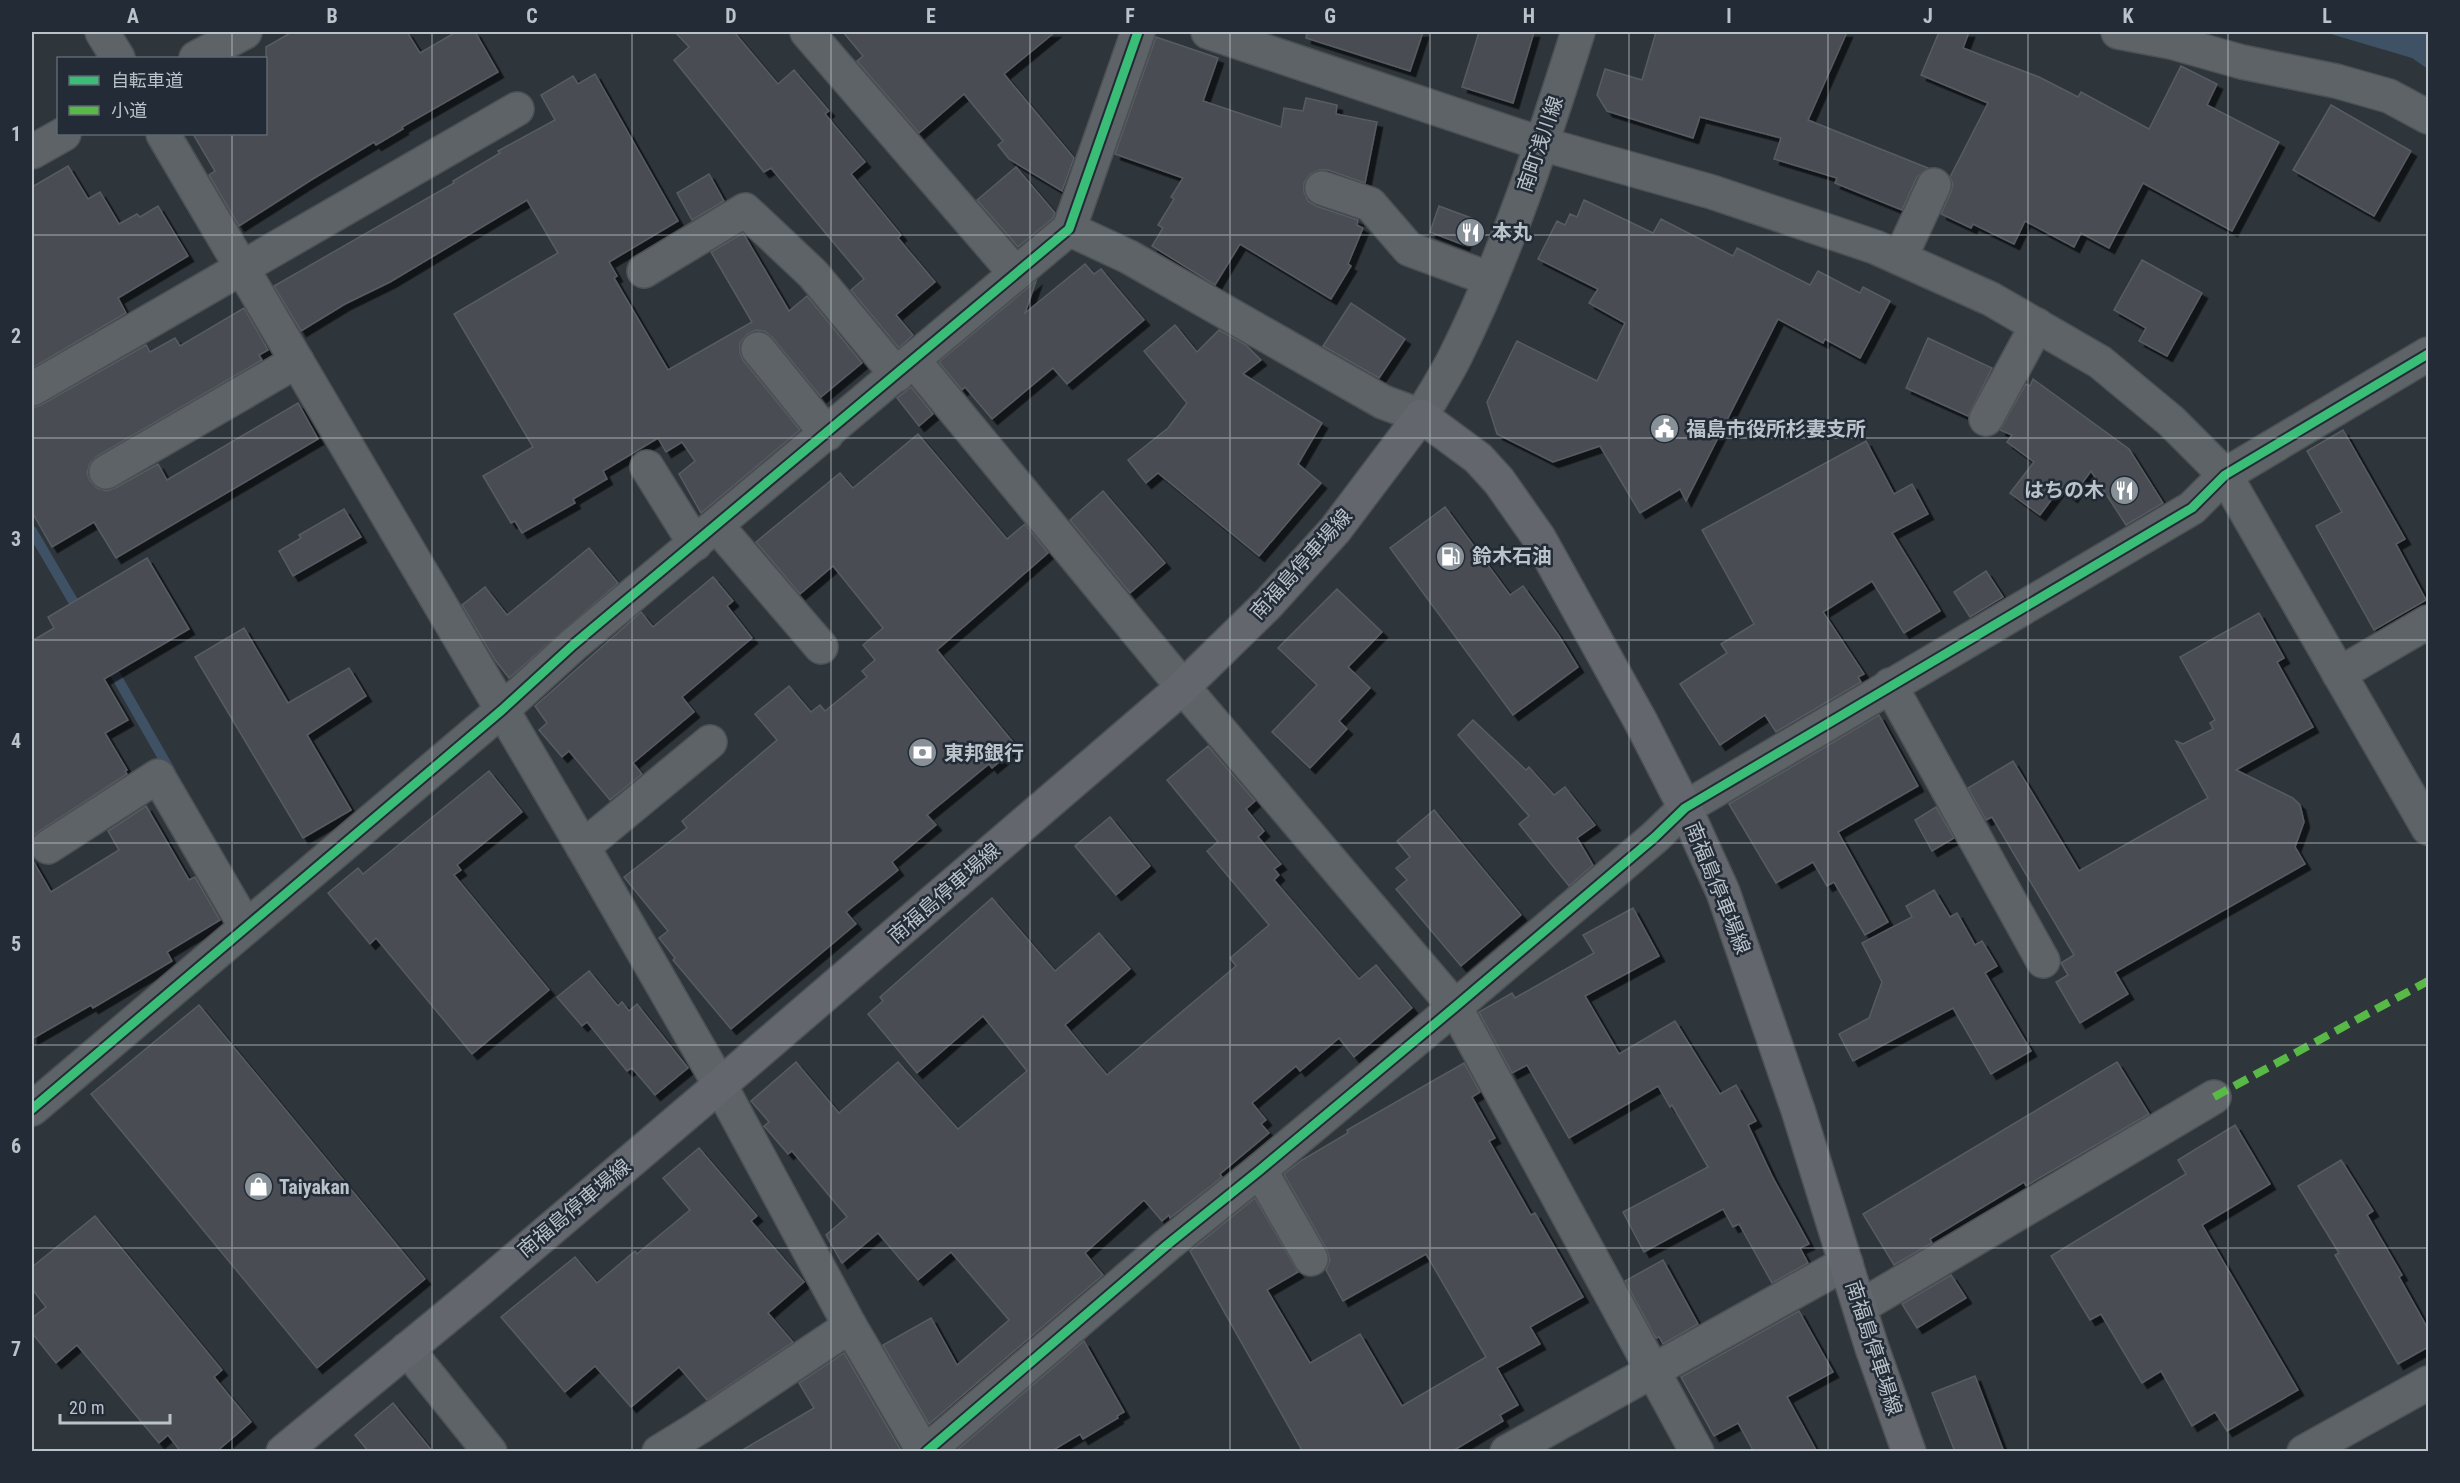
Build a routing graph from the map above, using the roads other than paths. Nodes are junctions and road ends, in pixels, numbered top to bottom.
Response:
1 (102, 32) edge
2 (245, 32) edge
3 (807, 32) edge
4 (1138, 32) edge
5 (1208, 32) edge
6 (1578, 32) edge
7 (2118, 32) edge
8 (117, 57) edge
9 (198, 57) edge
10 (517, 109) dead end
11 (2428, 117) edge
12 (62, 135) edge
13 (164, 135) edge
14 (1542, 144) junction
15 (32, 152) edge
16 (1934, 185) dead end
17 (1322, 188) dead end
18 (1069, 229) junction
19 (1900, 258) junction
20 (242, 268) junction
21 (644, 271) dead end
22 (1016, 274) junction
23 (1490, 279) junction
24 (2037, 325) junction
25 (758, 349) dead end
26 (2428, 354) edge
27 (297, 361) junction
28 (905, 368) junction
29 (32, 389) edge
30 (1421, 416) junction
31 (1986, 419) dead end
32 (827, 434) junction
33 (647, 467) dead end
34 (106, 472) dead end
35 (2224, 475) junction
36 (706, 535) junction
37 (2428, 622) edge
38 (821, 648) dead end
39 (2339, 674) junction
40 (1890, 685) junction
41 (1183, 687) junction
42 (502, 710) junction
43 (710, 742) dead end
44 (1685, 808) junction
45 (2428, 828) edge
46 (48, 847) dead end
47 (583, 847) junction
48 (246, 927) junction
49 (2043, 961) dead end
50 (1455, 1008) junction
51 (720, 1085) junction
52 (2214, 1097) dead end
53 (32, 1109) edge
54 (1260, 1170) junction
55 (1311, 1259) dead end
56 (1846, 1263) junction
57 (1860, 1307) junction
58 (850, 1326) junction
59 (407, 1349) junction
60 (1653, 1372) junction
61 (2428, 1383) edge
62 (284, 1452) edge
63 (490, 1452) edge
64 (659, 1452) edge
65 (925, 1452) edge
66 (1507, 1452) edge
67 (1697, 1452) edge
68 (1909, 1452) edge
69 (2304, 1452) edge

1 - 8 street
2 - 9 street
3 - 22 street
4 - 18 street
5 - 14 street
6 - 14 street, 南町浅川線
7 - 11 street
10 - 20 street
12 - 15 street
13 - 20 street
14 - 19 street
14 - 23 street, 南町浅川線
16 - 19 street
17 - 23 street
18 - 22 street
18 - 30 street
19 - 24 street
20 - 27 street
20 - 29 street
21 - 28 street
22 - 28 street
23 - 30 street, 南町浅川線
24 - 31 street
24 - 35 street
25 - 32 street
26 - 35 street
27 - 34 street
27 - 42 street
28 - 32 street
28 - 41 street
30 - 41 main road, 南福島停車場線
30 - 44 main road, 南福島停車場線
32 - 36 street
33 - 36 street
35 - 39 street
35 - 40 street
36 - 38 street
36 - 42 street
37 - 39 street
39 - 45 street
40 - 44 street
40 - 49 street
41 - 50 street
41 - 51 main road, 南福島停車場線
42 - 47 street
42 - 48 street
43 - 47 street
44 - 50 street
44 - 56 main road, 南福島停車場線
46 - 48 street
47 - 51 street
48 - 53 street
50 - 54 street
50 - 60 street
51 - 58 street
51 - 59 main road, 南福島停車場線
52 - 57 street
54 - 55 street
54 - 65 street
56 - 57 main road, 南福島停車場線
56 - 60 street
57 - 68 main road, 南福島停車場線
58 - 64 street
58 - 65 street
59 - 62 main road, 南福島停車場線
59 - 63 street
60 - 66 street
60 - 67 street
61 - 69 street

